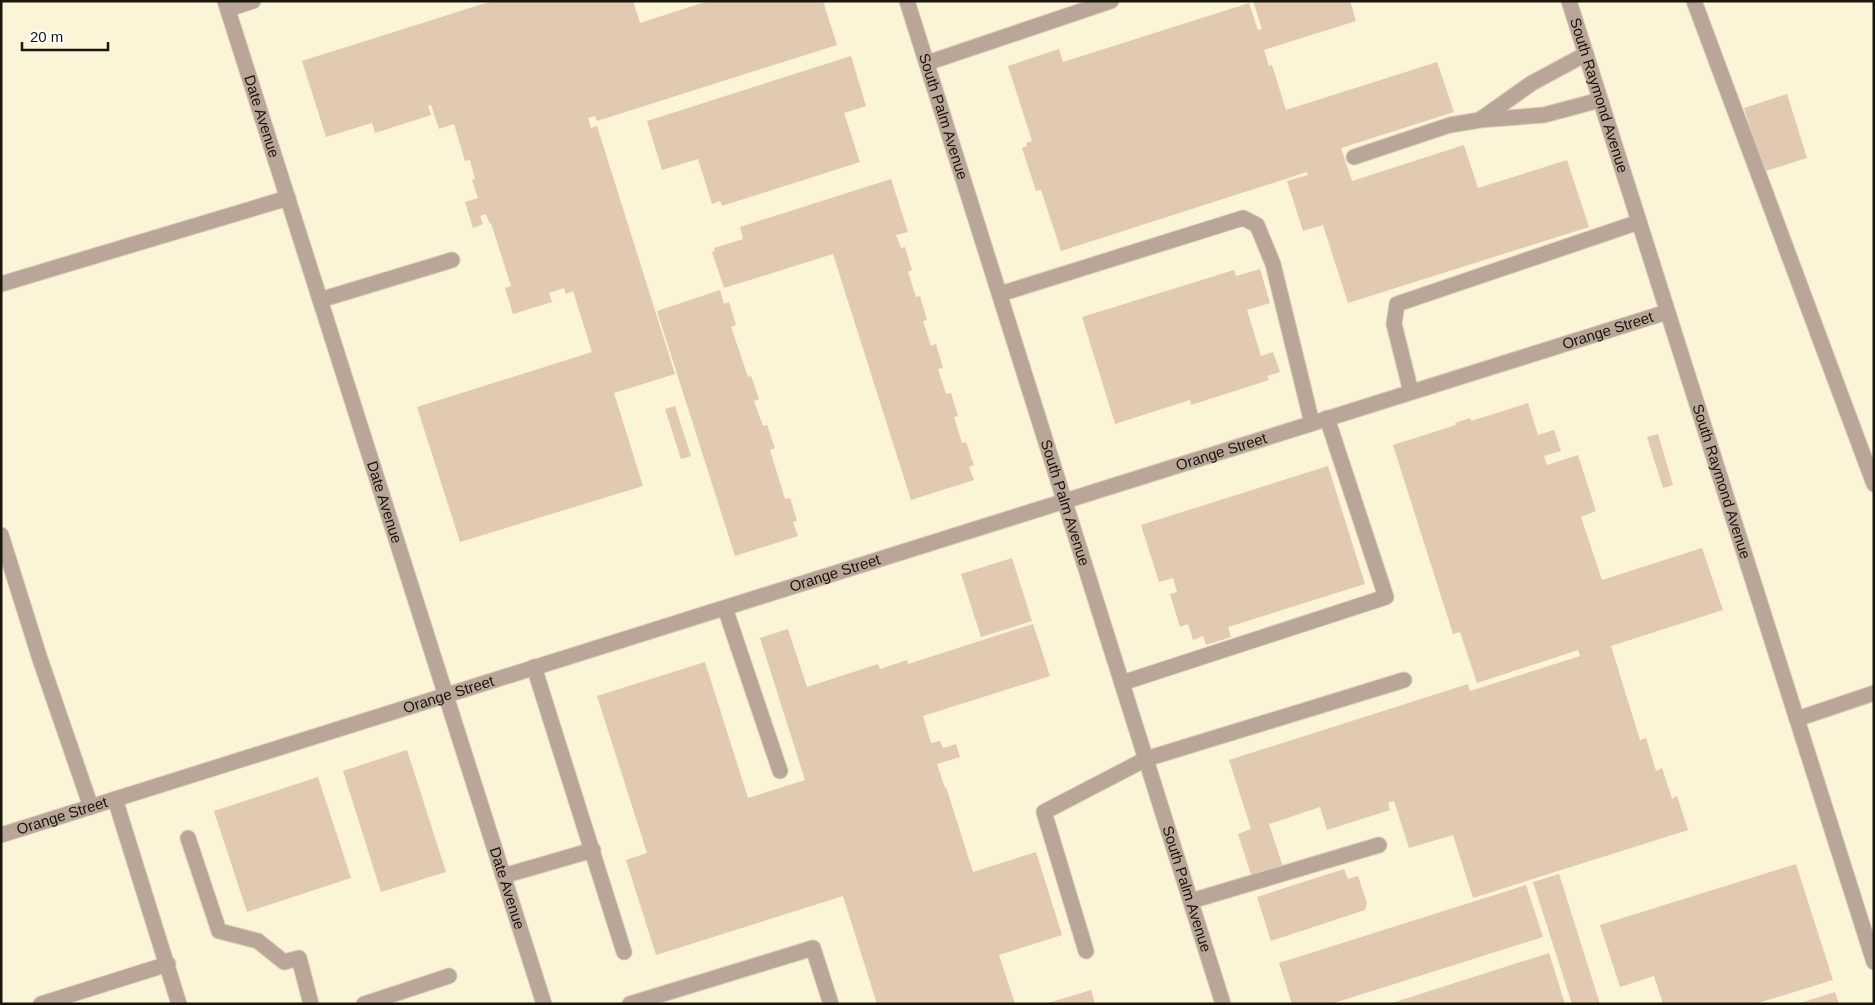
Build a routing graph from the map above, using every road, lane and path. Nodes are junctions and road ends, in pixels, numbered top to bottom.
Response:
1 (253, 1) edge
2 (908, 1) edge
3 (1111, 1) edge
4 (1569, 1) edge
5 (1694, 1) edge
6 (227, 5) edge
7 (1586, 54) junction
8 (927, 62) junction
9 (1600, 100) junction
10 (1480, 120) junction
11 (1354, 157) dead end
12 (288, 198) junction
13 (1639, 222) junction
14 (452, 260) dead end
15 (1, 284) edge
16 (1000, 294) junction
17 (320, 300) junction
18 (1668, 312) junction
19 (1410, 392) junction
20 (1327, 418) junction
21 (1312, 423) junction
22 (1874, 484) edge
23 (1065, 501) junction
24 (1, 535) edge
25 (725, 608) junction
26 (534, 668) junction
27 (1404, 680) dead end
28 (1122, 683) junction
29 (1874, 693) edge
30 (446, 695) junction
31 (1797, 719) junction
32 (1146, 759) junction
33 (780, 771) dead end
34 (115, 799) junction
35 (91, 807) junction
36 (1, 835) edge
37 (188, 838) dead end
38 (1379, 845) dead end
39 (593, 850) junction
40 (503, 876) junction
41 (1191, 901) junction
42 (1086, 951) dead end
43 (624, 952) dead end
44 (1874, 962) edge
45 (168, 964) junction
46 (449, 976) dead end
47 (40, 1004) edge
48 (179, 1004) edge
49 (311, 1004) edge
50 (364, 1004) edge
51 (544, 1004) edge
52 (630, 1004) edge
53 (831, 1004) edge
54 (1223, 1004) edge

1 - 6 street
2 - 8 street, South Palm Avenue
3 - 8 street
4 - 7 street, South Raymond Avenue
5 - 22 street
6 - 12 street, Date Avenue
7 - 9 street, South Raymond Avenue
7 - 10 street
8 - 16 street, South Palm Avenue
9 - 10 street
9 - 13 street, South Raymond Avenue
10 - 11 street
12 - 15 street
12 - 17 street, Date Avenue
13 - 18 street, South Raymond Avenue
13 - 19 street
14 - 17 street
16 - 21 street
16 - 23 street, South Palm Avenue
17 - 30 street, Date Avenue
18 - 19 street, Orange Street
18 - 31 street, South Raymond Avenue
19 - 20 street, Orange Street
20 - 21 street, Orange Street
20 - 28 street
21 - 23 street, Orange Street
23 - 25 street, Orange Street
23 - 28 street, South Palm Avenue
24 - 35 street
25 - 26 street, Orange Street
25 - 33 street
26 - 30 street, Orange Street
26 - 39 street
27 - 32 street
28 - 32 street, South Palm Avenue
29 - 31 street
30 - 34 street, Orange Street
30 - 40 street, Date Avenue
31 - 44 street, South Raymond Avenue
32 - 41 street, South Palm Avenue
32 - 42 street
34 - 35 street, Orange Street
34 - 45 street
35 - 36 street, Orange Street
37 - 49 street
38 - 41 street
39 - 40 street
39 - 43 street
40 - 51 street, Date Avenue
41 - 54 street, South Palm Avenue
45 - 47 street
45 - 48 street
46 - 50 street
52 - 53 street

